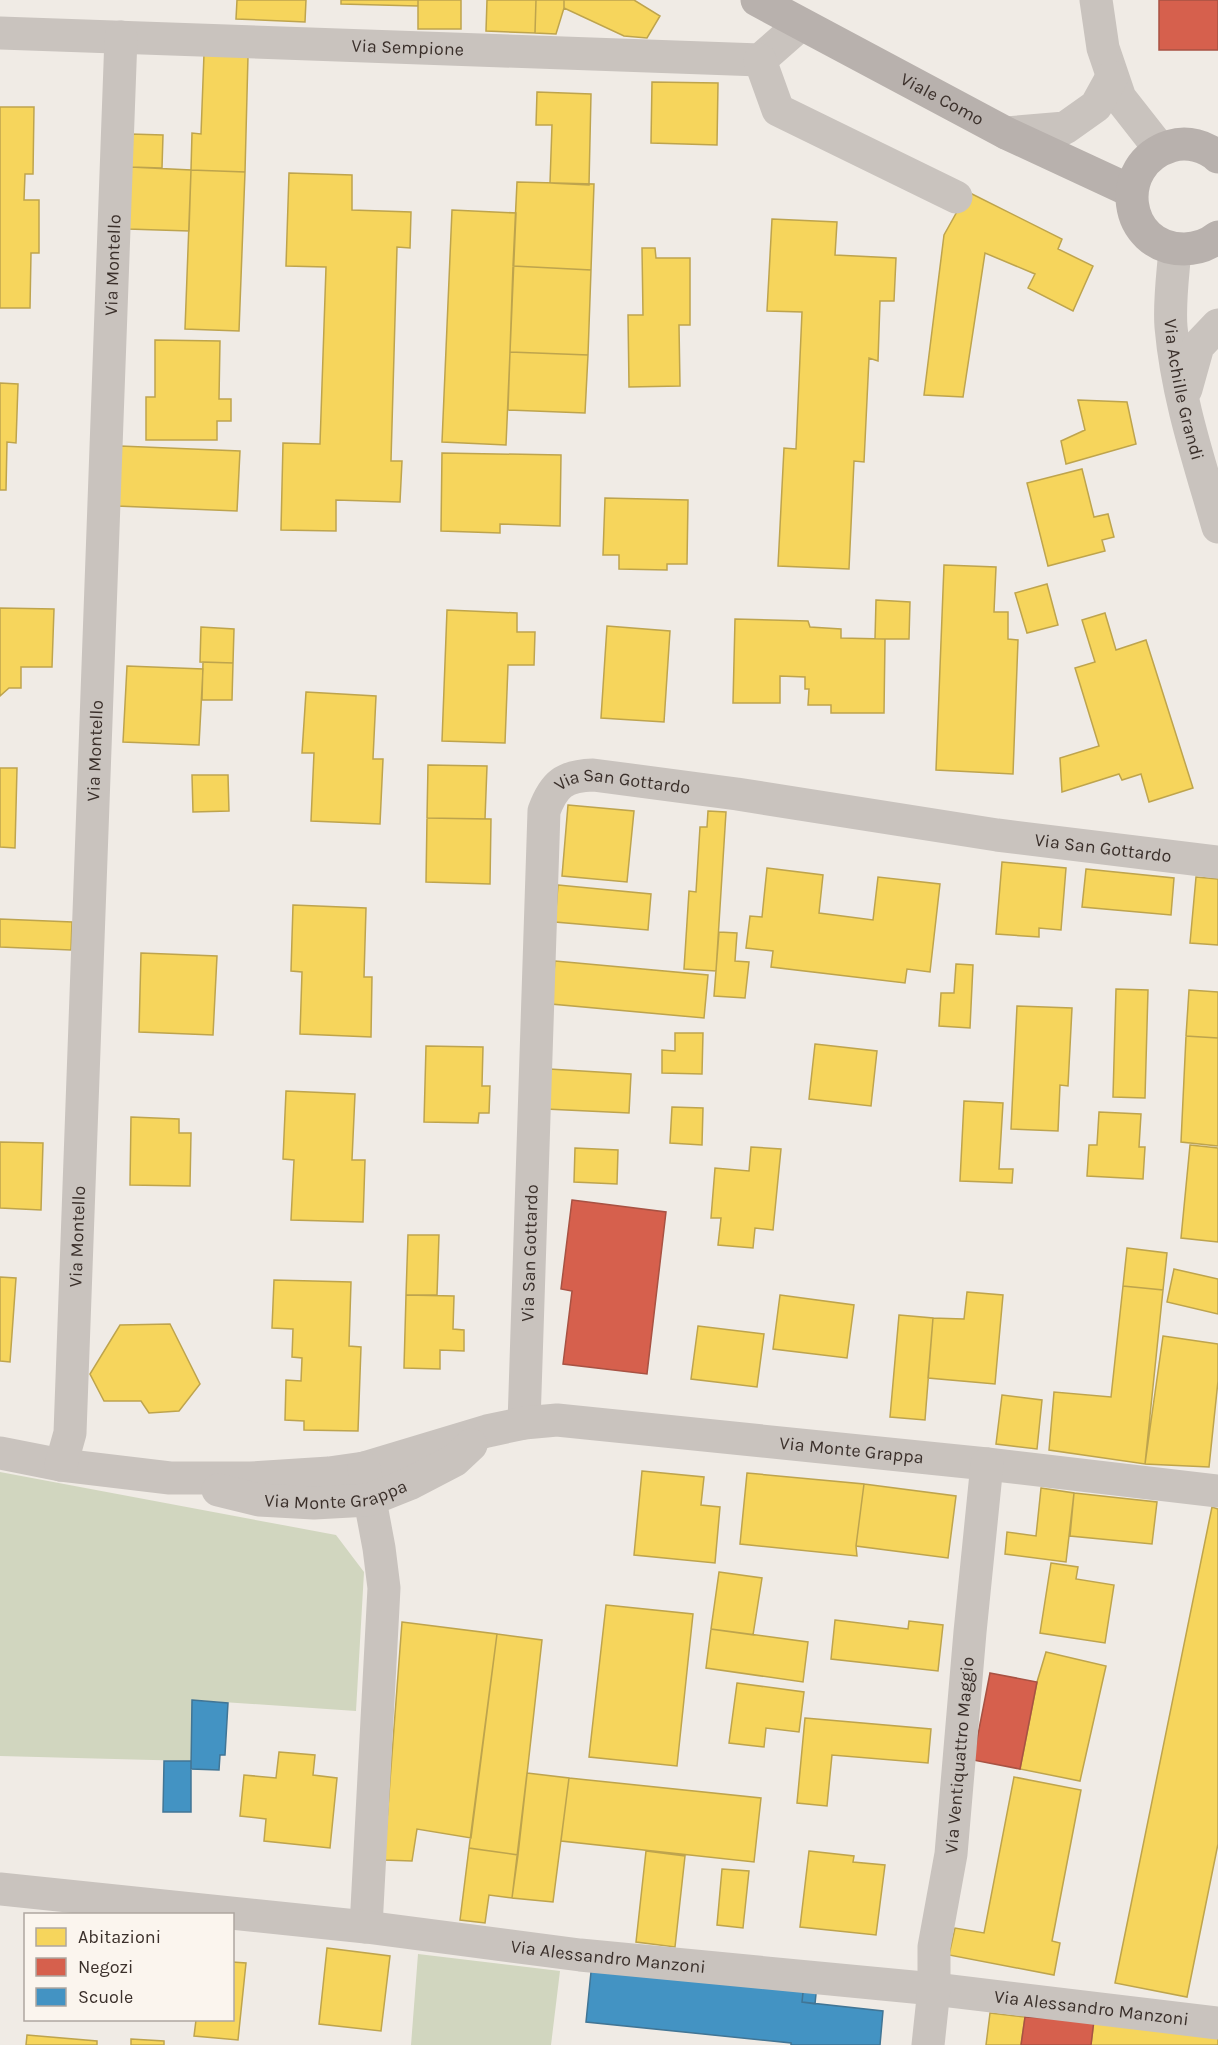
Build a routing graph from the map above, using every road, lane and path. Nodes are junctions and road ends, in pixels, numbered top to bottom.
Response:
1 (757, 0) edge
2 (1096, 0) edge
3 (801, 24) junction
4 (0, 33) edge
5 (121, 37) junction
6 (760, 60) junction
7 (1112, 77) junction
8 (1006, 133) junction
9 (1160, 149) junction
10 (1218, 157) edge
11 (1131, 191) junction
12 (956, 197) dead end
13 (1218, 237) edge
14 (1175, 249) junction
15 (1218, 325) edge
16 (1183, 402) junction
17 (1218, 527) edge
18 (1218, 862) edge
19 (524, 1423) junction
20 (487, 1431) junction
21 (0, 1453) edge
22 (987, 1464) junction
23 (61, 1466) junction
24 (364, 1468) junction
25 (170, 1478) junction
26 (1218, 1491) edge
27 (369, 1500) junction
28 (0, 1889) edge
29 (231, 1913) edge
30 (234, 1913) edge
31 (366, 1927) junction
32 (934, 1989) junction
33 (1218, 2023) edge
34 (928, 2045) edge

1 - 3 main road, Viale Como
2 - 7 street
3 - 6 street
3 - 8 main road, Viale Como
4 - 5 street, Via Sempione
5 - 6 street, Via Sempione
5 - 23 street, Via Montello
6 - 12 street
7 - 8 street
7 - 9 street
8 - 11 main road, Viale Como
9 - 10 main road
9 - 11 main road
11 - 14 main road
13 - 14 main road
14 - 16 street, Via Achille Grandi
15 - 16 street
16 - 17 street, Via Achille Grandi
18 - 19 street, Via San Gottardo
19 - 20 street, Via Monte Grappa
19 - 22 street, Via Monte Grappa
20 - 24 street, Via Monte Grappa
20 - 27 street, Via Monte Grappa
21 - 23 street, Via Monte Grappa
22 - 26 street, Via Monte Grappa
22 - 32 street, Via Ventiquattro Maggio
23 - 25 street, Via Monte Grappa
24 - 25 street, Via Monte Grappa
24 - 27 street
25 - 27 street, Via Monte Grappa
27 - 31 street
28 - 29 street, Via Alessandro Manzoni
30 - 31 street, Via Alessandro Manzoni
31 - 32 street, Via Alessandro Manzoni
32 - 33 street, Via Alessandro Manzoni
32 - 34 street, Via Ventiquattro Maggio

